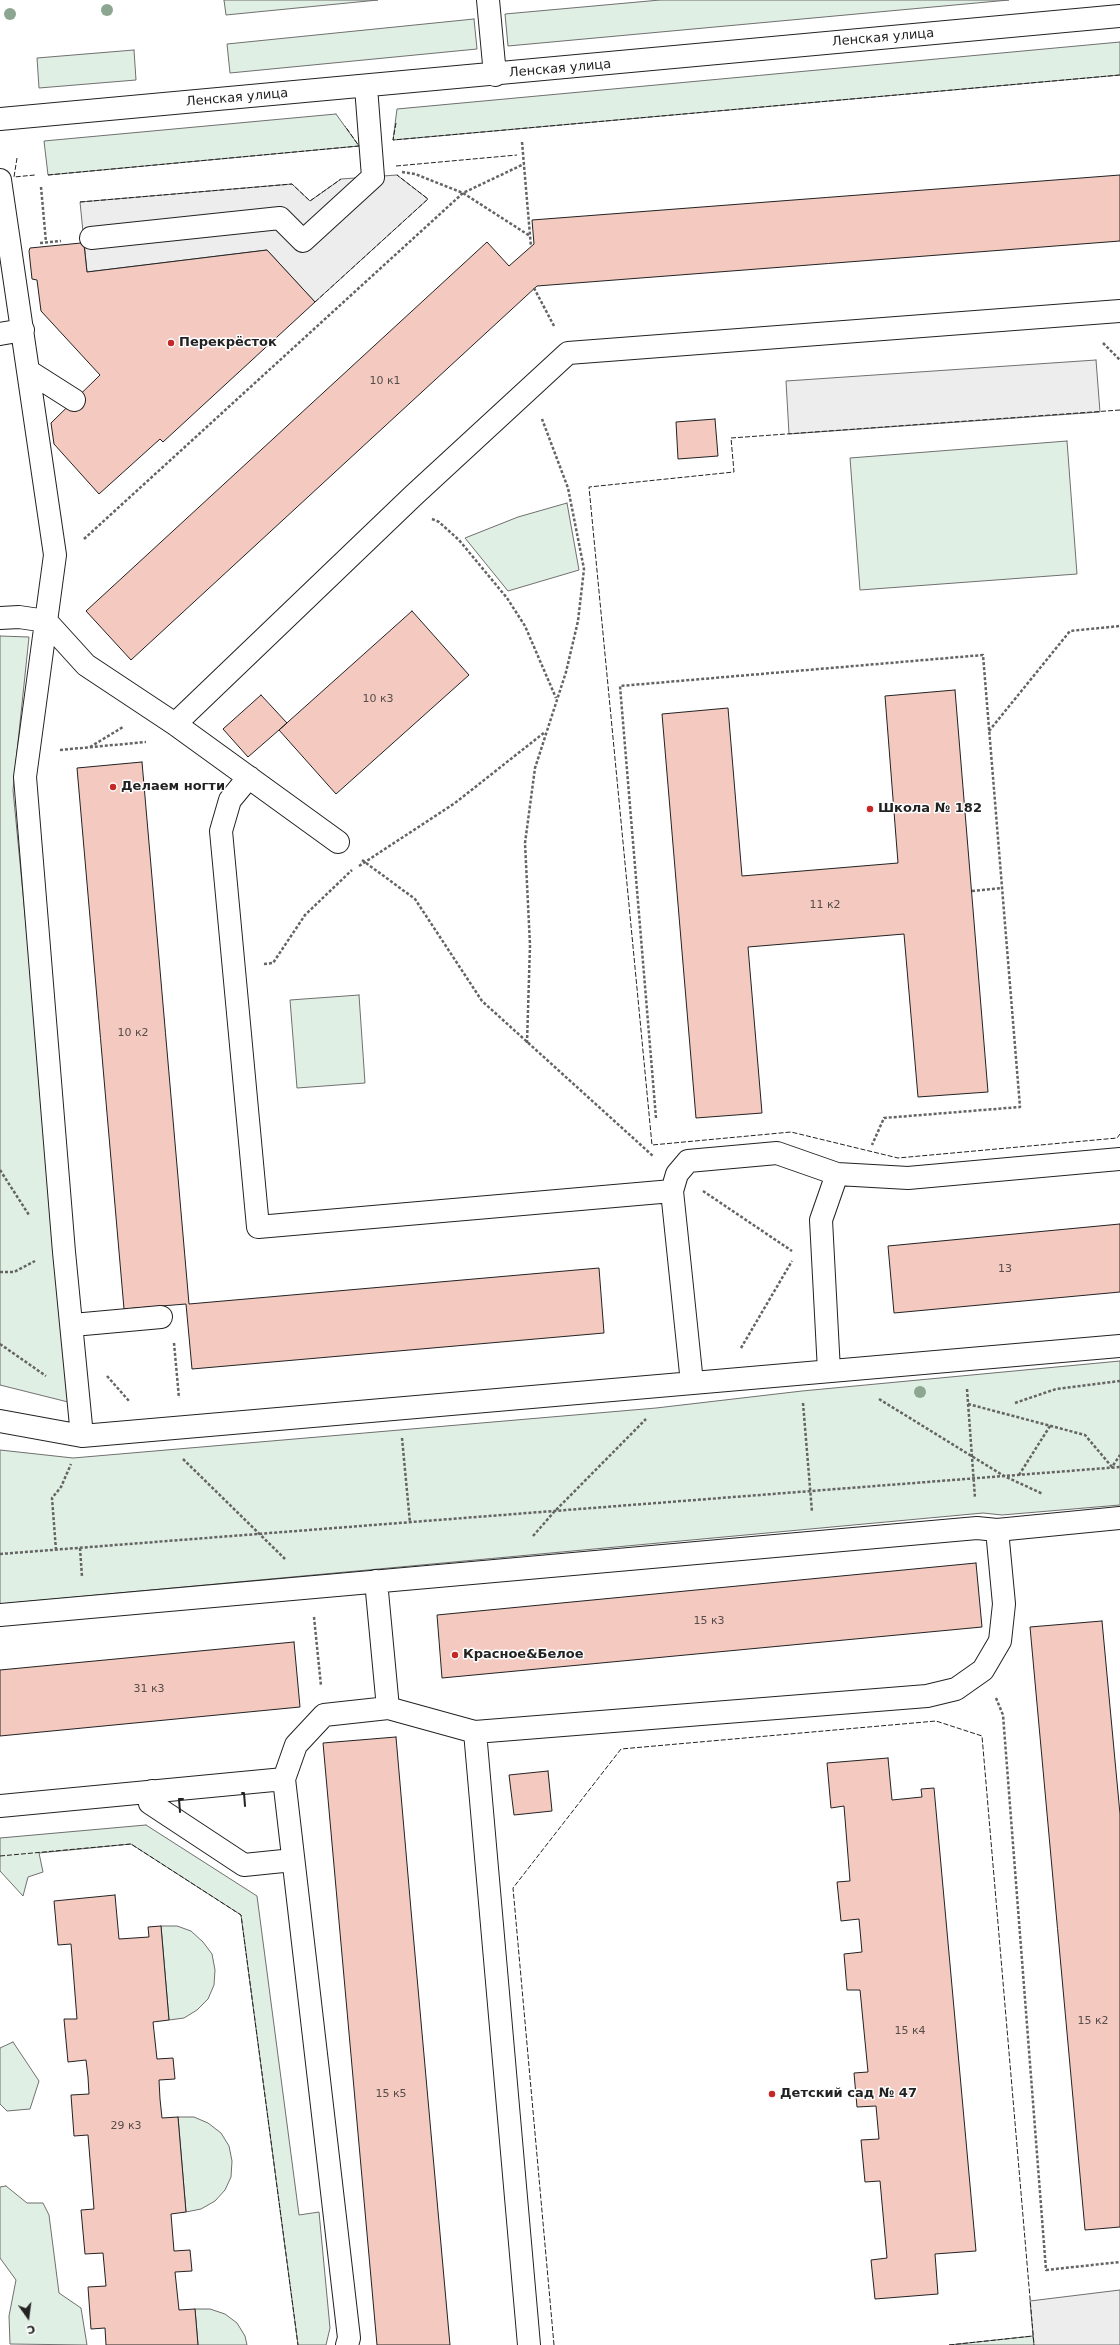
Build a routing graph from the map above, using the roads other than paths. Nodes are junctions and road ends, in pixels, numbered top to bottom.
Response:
1 (488, 0) edge
2 (1120, 16) edge
3 (495, 75) junction
4 (366, 86) junction
5 (0, 119) edge
6 (0, 180) edge
7 (91, 238) dead end
8 (6, 265) edge
9 (1120, 311) edge
10 (22, 330) junction
11 (0, 334) edge
12 (30, 372) junction
13 (74, 400) dead end
14 (0, 618) edge
15 (46, 621) junction
16 (176, 724) junction
17 (249, 777) junction
18 (338, 842) road end
19 (1120, 1159) edge
20 (837, 1174) junction
21 (674, 1182) junction
22 (161, 1317) dead end
23 (73, 1325) junction
24 (1120, 1346) edge
25 (829, 1371) junction
26 (692, 1383) junction
27 (0, 1421) edge
28 (82, 1436) junction
29 (1120, 1518) edge
30 (997, 1530) junction
31 (376, 1581) junction
32 (0, 1615) edge
33 (388, 1708) junction
34 (475, 1732) junction
35 (284, 1779) junction
36 (152, 1791) junction
37 (0, 1806) edge
38 (293, 1860) junction
39 (346, 2345) edge
40 (529, 2345) edge

1 - 3 street
2 - 3 street, Ленская улица
3 - 4 street, Ленская улица
4 - 5 street, Ленская улица
4 - 7 street
6 - 8 street
8 - 10 street
9 - 16 street
10 - 11 street
10 - 12 street
12 - 13 street
12 - 15 street
14 - 15 street
15 - 16 street
15 - 23 street
16 - 17 street
17 - 18 street
17 - 21 street
19 - 20 street
20 - 21 street
20 - 25 street
21 - 26 street
22 - 23 street
23 - 28 street
24 - 25 street
25 - 26 street
26 - 28 street
27 - 28 street
29 - 30 street
30 - 31 street
30 - 34 street
31 - 32 street
31 - 33 street
33 - 34 street
33 - 35 street
34 - 40 street
35 - 36 street
35 - 38 street
36 - 37 street
36 - 38 street
38 - 39 street

